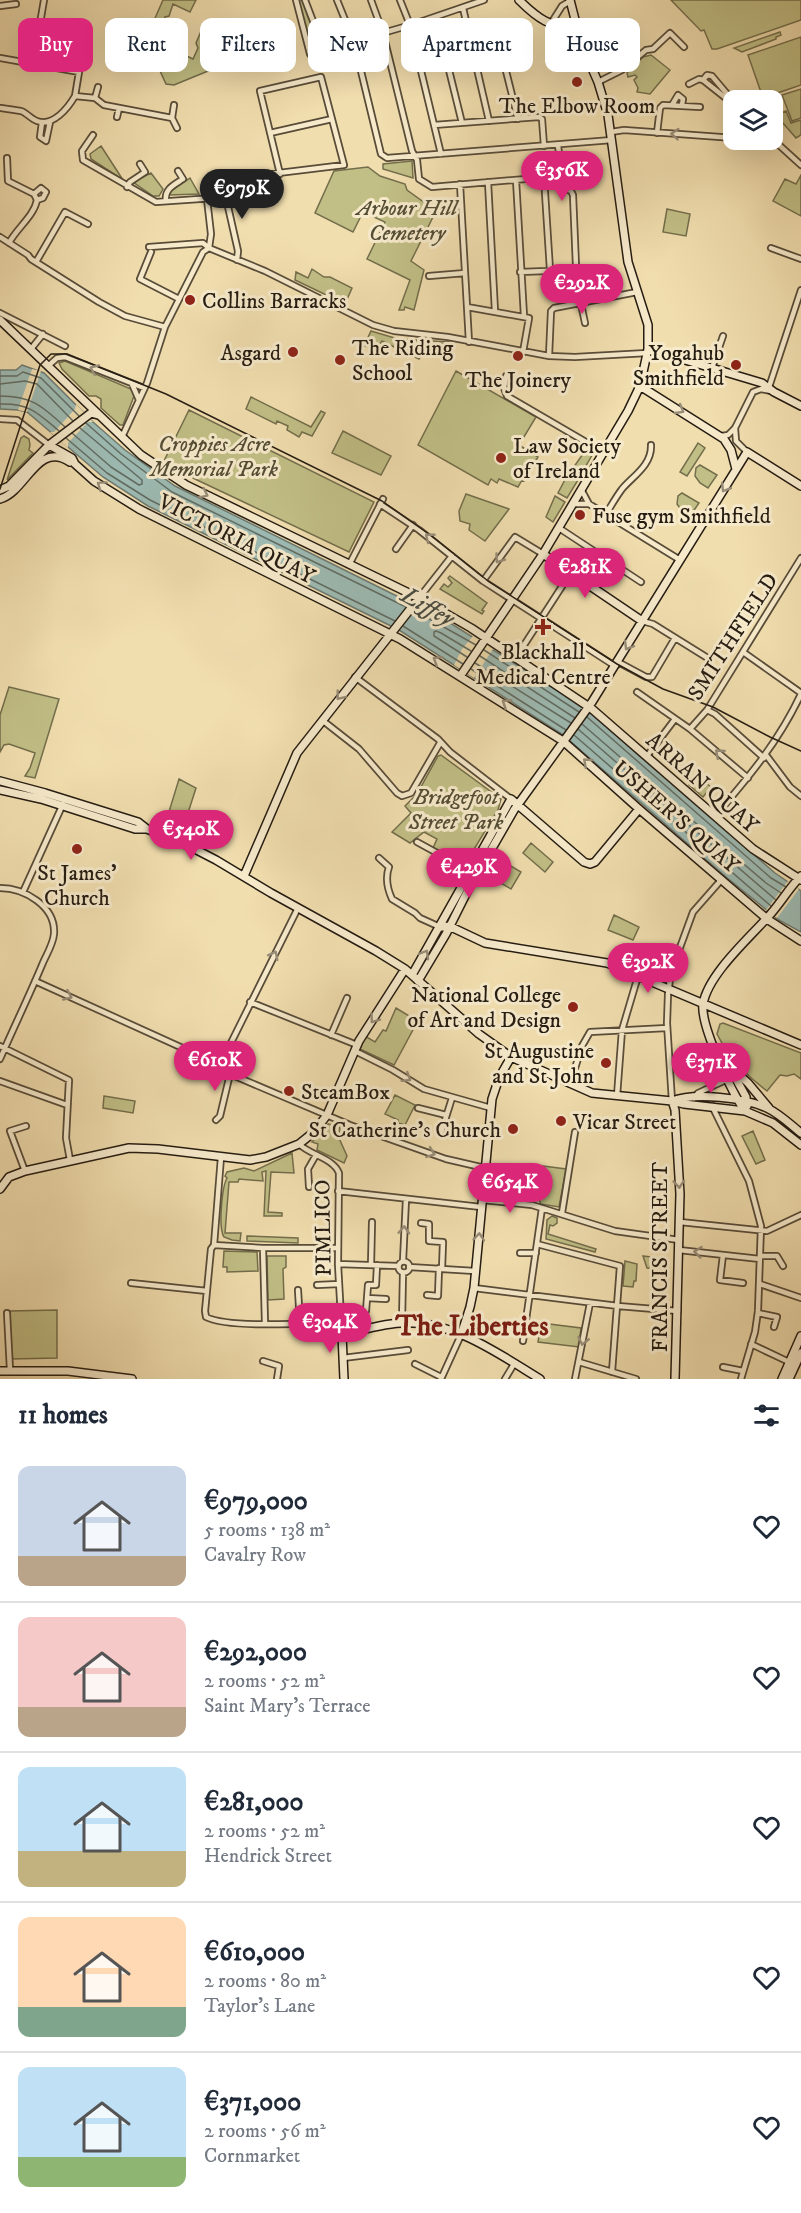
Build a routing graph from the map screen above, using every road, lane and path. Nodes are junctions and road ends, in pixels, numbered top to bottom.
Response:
1 (44, 0) edge
2 (296, 0) edge
3 (304, 0) edge
4 (337, 0) edge
5 (371, 0) edge
6 (400, 0) edge
7 (484, 0) edge
8 (519, 0) edge
9 (570, 1) edge
10 (16, 4) dead end
11 (0, 6) edge
12 (463, 8) junction
13 (436, 17) junction
14 (41, 18) edge
15 (311, 18) edge
16 (344, 18) edge
17 (378, 18) edge
18 (407, 18) edge
19 (433, 18) edge
20 (466, 18) edge
21 (554, 18) edge
22 (574, 18) edge
23 (545, 22) edge
24 (308, 46) edge
25 (684, 47) dead end
26 (389, 57) edge
27 (0, 58) edge
28 (18, 61) edge
29 (79, 72) edge
30 (361, 72) edge
31 (421, 72) edge
32 (478, 72) edge
33 (506, 72) edge
34 (594, 72) edge
35 (598, 82) junction
36 (256, 84) dead end
37 (689, 84) dead end
38 (98, 87) dead end
39 (260, 91) junction
40 (75, 96) junction
41 (723, 96) edge
42 (95, 98) junction
43 (174, 105) dead end
44 (672, 105) junction
45 (682, 105) junction
46 (699, 107) dead end
47 (1, 108) edge
48 (119, 108) junction
49 (117, 117) dead end
50 (172, 118) junction
51 (332, 119) junction
52 (518, 119) junction
53 (489, 121) junction
54 (42, 122) junction
55 (50, 122) junction
56 (462, 123) junction
57 (434, 125) junction
58 (177, 128) dead end
59 (269, 131) junction
60 (657, 133) junction
61 (93, 135) dead end
62 (612, 136) junction
63 (723, 137) edge
64 (558, 145) junction
65 (544, 146) junction
66 (783, 149) edge
67 (441, 154) junction
68 (414, 156) junction
69 (7, 158) dead end
70 (140, 164) dead end
71 (801, 165) edge
72 (178, 171) dead end
73 (280, 174) junction
74 (561, 176) junction
75 (544, 177) junction
76 (516, 180) junction
77 (488, 182) junction
78 (460, 184) junction
79 (127, 187) junction
80 (34, 194) junction
81 (214, 198) dead end
82 (207, 199) junction
83 (37, 200) junction
84 (166, 201) junction
85 (88, 224) dead end
86 (0, 237) edge
87 (9, 243) junction
88 (209, 248) junction
89 (771, 248) dead end
90 (801, 259) edge
91 (237, 260) junction
92 (36, 262) junction
93 (550, 270) junction
94 (520, 272) junction
95 (465, 273) junction
96 (429, 276) dead end
97 (801, 290) edge
98 (636, 292) junction
99 (179, 299) junction
100 (581, 304) junction
101 (467, 307) junction
102 (495, 311) junction
103 (0, 313) edge
104 (524, 316) junction
105 (0, 320) edge
106 (585, 323) dead end
107 (165, 327) junction
108 (43, 334) junction
109 (723, 336) dead end
110 (469, 342) junction
111 (65, 346) dead end
112 (31, 349) junction
113 (647, 351) junction
114 (523, 352) junction
115 (549, 356) junction
116 (48, 366) junction
117 (712, 368) junction
118 (506, 376) dead end
119 (132, 384) junction
120 (640, 386) junction
121 (144, 388) junction
122 (772, 389) junction
123 (75, 392) junction
124 (139, 400) junction
125 (801, 406) edge
126 (100, 416) junction
127 (0, 419) edge
128 (79, 421) junction
129 (735, 428) junction
130 (719, 435) junction
131 (122, 437) junction
132 (59, 440) junction
133 (49, 444) junction
134 (651, 446) dead end
135 (747, 452) junction
136 (64, 453) junction
137 (604, 453) junction
138 (75, 464) junction
139 (736, 469) junction
140 (801, 486) edge
141 (0, 490) edge
142 (582, 490) junction
143 (0, 499) edge
144 (574, 504) junction
145 (589, 504) junction
146 (606, 514) junction
147 (413, 525) junction
148 (559, 528) junction
149 (396, 549) dead end
150 (543, 554) junction
151 (452, 556) junction
152 (801, 558) edge
153 (680, 560) junction
154 (349, 565) junction
155 (570, 574) junction
156 (483, 580) junction
157 (641, 582) dead end
158 (512, 600) junction
159 (416, 601) junction
160 (542, 616) junction
161 (642, 621) junction
162 (391, 631) junction
163 (675, 638) junction
164 (484, 640) junction
165 (743, 652) junction
166 (706, 657) dead end
167 (515, 659) junction
168 (617, 664) junction
169 (462, 673) junction
170 (355, 677) junction
171 (637, 692) dead end
172 (801, 694) edge
173 (588, 708) junction
174 (707, 710) junction
175 (675, 718) junction
176 (322, 720) junction
177 (690, 729) junction
178 (564, 739) junction
179 (440, 743) junction
180 (647, 756) junction
181 (765, 756) junction
182 (748, 778) junction
183 (0, 781) edge
184 (0, 790) edge
185 (801, 796) edge
186 (511, 799) junction
187 (64, 802) junction
188 (518, 804) junction
189 (639, 809) junction
190 (715, 816) junction
191 (417, 842) dead end
192 (380, 858) dead end
193 (470, 871) junction
194 (243, 876) junction
195 (722, 879) junction
196 (799, 880) edge
197 (0, 888) edge
198 (23, 892) junction
199 (298, 908) junction
200 (756, 910) junction
201 (769, 917) junction
202 (449, 926) junction
203 (440, 927) junction
204 (753, 932) junction
205 (801, 941) edge
206 (405, 969) junction
207 (411, 975) junction
208 (638, 976) junction
209 (35, 981) junction
210 (418, 981) junction
211 (669, 990) junction
212 (347, 998) dead end
213 (250, 1002) junction
214 (703, 1005) junction
215 (667, 1028) junction
216 (622, 1030) junction
217 (332, 1035) junction
218 (801, 1045) edge
219 (713, 1046) junction
220 (2, 1047) edge
221 (356, 1048) junction
222 (511, 1057) junction
223 (0, 1059) edge
224 (727, 1064) junction
225 (220, 1065) junction
226 (230, 1074) junction
227 (728, 1079) junction
228 (0, 1081) edge
229 (570, 1084) junction
230 (617, 1096) junction
231 (452, 1098) junction
232 (694, 1098) junction
233 (738, 1100) junction
234 (672, 1101) junction
235 (748, 1102) junction
236 (67, 1105) junction
237 (712, 1106) junction
238 (418, 1108) dead end
239 (491, 1108) junction
240 (769, 1109) junction
241 (745, 1111) junction
242 (327, 1115) junction
243 (446, 1115) junction
244 (216, 1120) dead end
245 (26, 1126) dead end
246 (575, 1132) dead end
247 (441, 1133) dead end
248 (801, 1133) edge
249 (299, 1143) junction
250 (801, 1145) edge
251 (315, 1155) junction
252 (221, 1157) junction
253 (70, 1160) junction
254 (485, 1168) junction
255 (25, 1171) junction
256 (1, 1186) edge
257 (309, 1187) dead end
258 (338, 1191) junction
259 (406, 1199) junction
260 (482, 1204) junction
261 (542, 1208) junction
262 (562, 1213) junction
263 (801, 1215) edge
264 (372, 1222) dead end
265 (680, 1222) junction
266 (421, 1223) dead end
267 (761, 1231) junction
268 (679, 1240) junction
269 (537, 1244) junction
270 (214, 1245) junction
271 (263, 1248) junction
272 (338, 1248) junction
273 (679, 1250) junction
274 (520, 1253) dead end
275 (536, 1253) junction
276 (723, 1255) junction
277 (760, 1257) junction
278 (403, 1261) junction
279 (338, 1264) junction
280 (370, 1265) junction
281 (377, 1265) junction
282 (398, 1266) junction
283 (409, 1266) junction
284 (783, 1266) dead end
285 (441, 1268) junction
286 (475, 1271) junction
287 (403, 1273) junction
288 (743, 1283) dead end
289 (131, 1284) dead end
290 (339, 1284) junction
291 (760, 1284) junction
292 (317, 1285) dead end
293 (474, 1288) junction
294 (298, 1290) dead end
295 (207, 1291) junction
296 (427, 1295) dead end
297 (531, 1295) junction
298 (367, 1298) junction
299 (801, 1298) edge
300 (386, 1299) dead end
301 (590, 1303) junction
302 (618, 1306) junction
303 (366, 1311) dead end
304 (678, 1311) junction
305 (7, 1313) dead end
306 (758, 1313) junction
307 (340, 1322) junction
308 (402, 1322) junction
309 (265, 1323) junction
310 (300, 1323) junction
311 (774, 1327) dead end
312 (342, 1335) junction
313 (461, 1335) junction
314 (801, 1336) edge
315 (523, 1341) dead end
316 (751, 1344) junction
317 (408, 1350) dead end
318 (801, 1353) edge
319 (343, 1358) junction
320 (263, 1361) dead end
321 (579, 1362) junction
322 (789, 1362) junction
323 (415, 1364) dead end
324 (514, 1364) junction
325 (723, 1367) dead end
326 (10, 1370) junction
327 (0, 1371) edge
328 (743, 1371) junction
329 (612, 1372) junction
330 (113, 1378) edge
331 (441, 1378) edge
332 (132, 1379) edge
333 (277, 1379) edge
334 (344, 1379) edge
335 (505, 1379) edge
336 (540, 1379) edge
337 (575, 1379) edge
338 (636, 1379) edge
339 (675, 1379) edge
340 (741, 1379) edge
341 (782, 1379) edge
342 (789, 1379) edge

1 - 14 street
2 - 24 street
3 - 15 street
4 - 16 street
5 - 17 street
6 - 18 street
7 - 12 street
8 - 23 main road
9 - 21 street
9 - 22 main road
10 - 11 street
12 - 13 street
12 - 20 street
13 - 19 street
13 - 56 street
25 - 35 street
26 - 68 street
27 - 28 street
29 - 40 street
30 - 68 street
31 - 57 street
32 - 53 street
33 - 52 street
34 - 35 main road
35 - 62 main road
36 - 39 street
37 - 41 street
38 - 42 street
39 - 51 street
39 - 59 street
40 - 42 street
40 - 55 street
42 - 48 street
43 - 50 street
44 - 45 street
44 - 45 street
44 - 60 street
45 - 46 street
47 - 54 street
48 - 49 street
48 - 50 street
50 - 58 street
51 - 59 street
51 - 73 street
52 - 53 street
52 - 65 street
53 - 56 street
54 - 55 street
54 - 55 street
56 - 57 street
57 - 67 street
59 - 73 street
60 - 62 street
63 -> 60 street
61 - 79 street
62 - 64 street
62 - 98 main road
64 - 65 street
64 - 74 street
65 - 67 street
66 - 71 street
67 - 68 street
68 - 78 street
69 - 80 street
70 - 79 street
72 - 84 street
73 - 91 street
74 - 75 street
74 - 93 street
75 - 76 street
75 - 93 street
76 - 77 street
76 - 94 street
77 - 78 street
77 - 102 street
78 - 95 street
79 - 84 street
80 - 83 street
80 - 83 street
81 - 82 street
82 - 84 street
82 - 88 street
83 - 87 street
85 - 92 street
86 - 87 street
87 - 92 street
88 - 91 street
88 - 99 street
88 - 99 street
89 - 90 street
91 - 110 street
92 - 107 street
93 - 94 street
94 - 104 street
95 - 96 street
95 - 101 street
97 - 122 street
98 - 100 street
98 - 113 main road
99 - 107 street
100 - 106 street
100 - 115 street
101 - 102 street
101 - 110 street
102 - 104 street
103 - 108 street
104 - 114 street
105 - 112 main road, ARRAN QUAY
107 - 121 street
108 - 111 street
108 - 112 street
109 - 117 street
110 - 114 street
112 - 116 main road, ARRAN QUAY
113 - 115 street
113 - 117 main road
113 - 120 main road
114 - 115 street
119 -> 116 street
116 - 123 main road, ARRAN QUAY
117 - 122 main road
118 - 137 street
119 - 121 street
119 - 124 street
120 -> 130 main road
120 - 137 main road
121 - 124 street
122 - 125 main road
122 - 129 street
123 - 126 main road, ARRAN QUAY
123 - 128 main road
124 - 131 street
126 - 128 main road
126 - 131 main road, ARRAN QUAY
127 - 133 street, VICTORIA QUAY
128 - 132 main road
129 - 130 street
129 - 135 street
130 - 139 main road
131 -> 154 main road, ARRAN QUAY
132 - 133 main road
132 - 136 main road
133 - 136 main road, VICTORIA QUAY
133 - 141 main road
134 - 146 street
135 - 139 main road
135 - 140 main road
136 - 138 main road, VICTORIA QUAY
137 - 142 main road
138 - 143 main road, VICTORIA QUAY
162 -> 138 main road, VICTORIA QUAY
139 -> 153 main road
142 - 144 main road
142 - 145 street
144 - 145 street
144 - 148 main road
145 - 146 street
146 - 153 street
147 - 149 street
151 -> 147 street
147 - 154 street
148 - 150 main road
148 - 157 street
150 - 155 main road
150 -> 156 street
150 - 158 main road
151 - 156 street
151 - 159 street
152 - 165 street, SMITHFIELD
153 - 161 main road
154 - 159 main road, ARRAN QUAY
155 - 160 street
155 - 161 main road
156 - 158 street
158 - 160 street
158 - 164 main road
159 - 162 main road
159 - 164 main road, ARRAN QUAY
160 - 167 street
160 - 168 street
161 - 163 street
161 -> 168 main road
169 -> 162 main road, VICTORIA QUAY
162 - 170 main road
163 - 166 street
163 - 168 street
164 - 167 main road, ARRAN QUAY
164 - 169 main road
165 - 172 street
165 - 174 street, SMITHFIELD
167 - 173 main road, ARRAN QUAY
168 - 173 main road
178 -> 169 main road, USHER'S QUAY
170 -> 176 main road
170 - 179 street
171 - 175 street
172 - 181 street
173 - 178 main road
173 - 180 main road, ARRAN QUAY
174 - 177 street, SMITHFIELD
174 - 181 street
175 - 177 street
175 - 180 street
176 - 179 street
176 - 194 main road
182 -> 177 street
178 - 188 main road
189 -> 178 main road, USHER'S QUAY
179 - 186 street
180 - 190 main road, ARRAN QUAY
181 - 182 street
181 - 185 street
182 - 190 street
183 - 187 main road
184 - 187 main road
186 - 188 main road
186 - 193 main road
187 - 194 main road
187 - 198 street
188 - 189 main road
188 - 202 main road
189 - 195 main road, USHER'S QUAY
190 - 196 main road, ARRAN QUAY
191 - 193 street
192 - 203 street
193 - 203 main road
194 - 199 main road
195 - 200 main road, USHER'S QUAY
195 - 211 street
196 - 201 main road
197 - 198 street
198 - 209 street
199 - 206 main road
213 -> 199 street
200 - 201 main road, USHER'S QUAY
200 - 204 main road
201 - 204 main road
201 - 205 main road, USHER'S QUAY
202 - 203 main road
202 - 208 main road
202 - 210 main road
207 -> 203 main road
204 - 214 main road
206 - 207 main road
206 -> 221 main road
207 - 210 main road
208 - 211 main road
208 - 216 street
209 - 220 street
209 -> 225 street
210 - 222 main road
211 - 214 main road
211 - 215 street
212 - 217 street
213 - 217 street
213 - 225 street
214 - 218 main road
214 - 219 main road
215 - 216 street
215 - 234 street
216 - 229 street
216 - 230 street
217 - 221 street
219 - 224 main road
219 - 227 main road
220 - 223 street
220 - 236 street
221 -> 231 street
221 - 242 main road
222 - 229 main road
222 - 239 main road
224 - 235 main road
224 - 240 main road
225 - 226 street
226 - 242 street
226 - 244 street
227 - 232 street
227 - 233 main road
228 - 236 street
229 - 230 main road
230 - 234 main road
231 - 239 street
231 - 243 street
232 - 233 main road
232 - 234 main road
233 - 235 main road
233 - 241 main road
234 - 237 main road
234 -> 265 main road, FRANCIS STREET
235 - 240 main road
235 - 241 main road
236 - 253 street
237 - 241 main road
237 - 267 street
238 - 243 street
239 - 254 main road
240 - 248 main road
241 - 250 main road
242 - 249 main road
242 -> 254 street
243 - 247 street
245 - 255 street
246 - 262 street
249 - 251 street, PIMLICO
249 - 252 main road
251 - 257 street
251 - 258 street, PIMLICO
252 - 253 main road
252 - 270 street
253 - 255 main road
254 - 260 main road
255 - 256 main road
258 - 259 street
258 - 272 street, PIMLICO
259 - 260 street
278 -> 259 street
260 - 261 street
286 -> 260 main road
261 - 262 street
261 - 269 street
262 - 268 street
263 - 267 street
264 - 280 street
265 - 267 street
265 - 268 main road, FRANCIS STREET
266 - 285 street
267 - 277 street
268 - 273 main road, FRANCIS STREET
269 - 275 street
269 - 302 street
270 - 271 street
270 - 295 street
271 - 272 street
271 - 309 street
272 - 279 street, PIMLICO
276 -> 273 street
273 - 304 main road, FRANCIS STREET
274 - 275 street
275 - 297 street
276 - 277 street
276 - 288 street
277 - 284 street
277 - 291 street
278 - 282 street
278 - 283 street
279 - 280 street
279 - 290 street, PIMLICO
280 - 281 street
281 - 282 street
281 - 298 street
282 - 287 street
283 - 285 street
283 - 287 street
285 - 286 street
285 - 296 street
286 - 293 main road
287 - 308 street
289 - 295 street
290 - 292 street
290 - 307 street, PIMLICO
291 - 299 street
291 - 306 street
293 - 297 street
293 - 313 main road
294 - 310 street
295 - 309 street
297 - 301 street
297 - 315 street
298 - 300 street
298 - 303 street
301 - 302 street
301 -> 321 street
302 - 304 street
302 - 329 street
304 - 339 main road, FRANCIS STREET
305 - 326 street
306 - 311 street
306 - 316 street
307 - 310 street
307 - 312 street, PIMLICO
308 - 312 main road
308 - 313 main road
309 - 310 street
312 - 319 main road
313 - 324 main road
313 - 331 street
314 - 322 main road
316 - 322 street
316 - 328 street
317 - 319 street
318 - 342 main road
319 - 334 main road
320 - 333 street
321 - 329 street
321 - 337 street
322 - 341 main road
323 - 331 street
324 - 335 street
324 - 336 main road
325 - 328 street
326 - 327 main road
326 - 330 main road
328 - 340 street
329 - 338 street
330 - 332 main road

